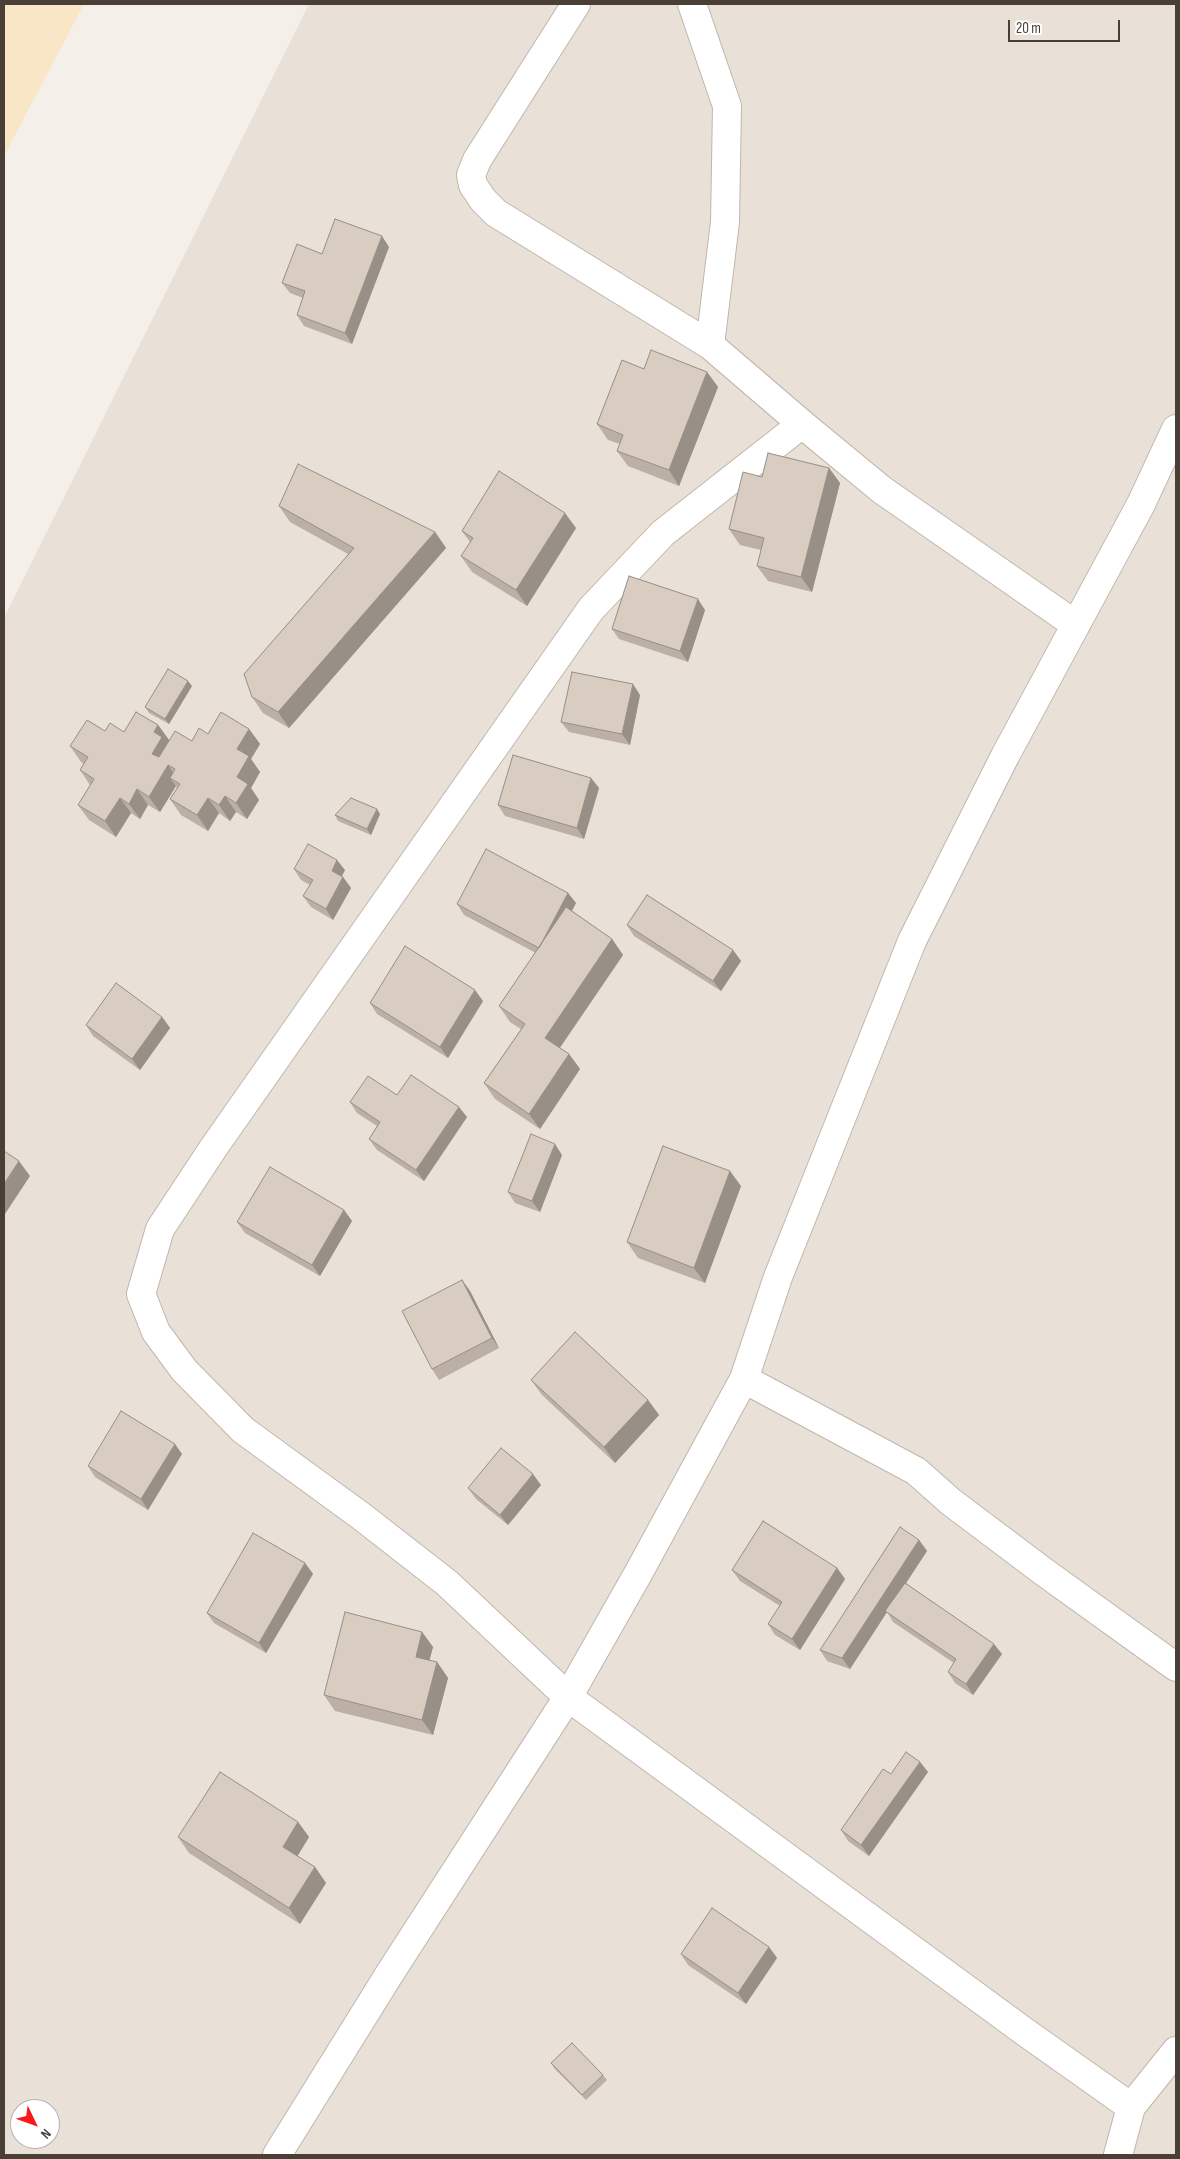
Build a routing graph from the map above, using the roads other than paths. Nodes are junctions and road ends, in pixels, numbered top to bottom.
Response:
1 (576, 4) edge
2 (692, 4) edge
3 (710, 345) junction
4 (802, 424) junction
5 (1176, 429) edge
6 (1076, 625) junction
7 (744, 1379) junction
8 (1176, 1667) edge
9 (568, 1697) junction
10 (1176, 2051) edge
11 (1132, 2107) junction
12 (277, 2155) edge
13 (1118, 2155) edge

1 - 3 street
2 - 3 street
3 - 4 street
4 - 6 street
4 - 9 street
5 - 6 street
6 - 7 street
7 - 8 street
7 - 9 street
9 - 11 street
9 - 12 street
10 - 11 street
11 - 13 street

